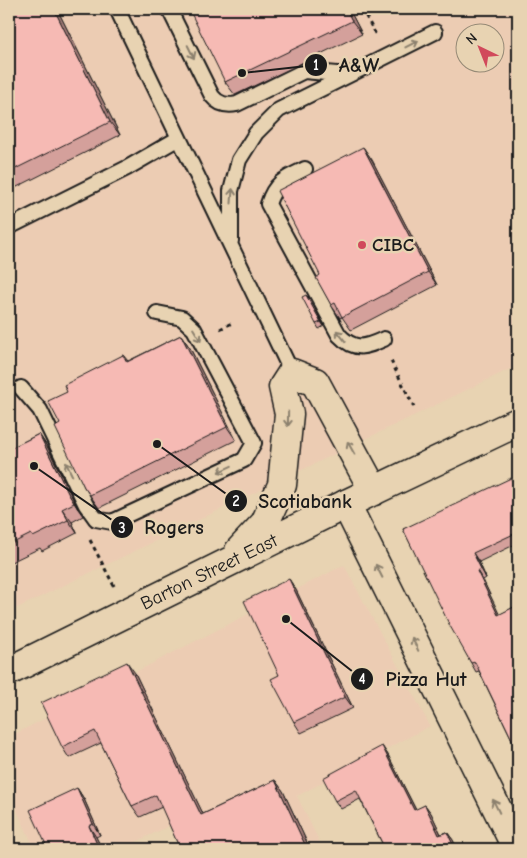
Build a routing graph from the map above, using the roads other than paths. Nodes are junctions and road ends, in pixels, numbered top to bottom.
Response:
1 (117, 9) edge
2 (169, 9) edge
3 (435, 32) dead end
4 (349, 76) junction
5 (179, 138) junction
6 (305, 170) dead end
7 (9, 227) edge
8 (231, 245) junction
9 (157, 313) dead end
10 (384, 339) road end
11 (292, 373) junction
12 (21, 388) dead end
13 (518, 422) edge
14 (374, 491) junction
15 (346, 504) junction
16 (228, 563) junction
17 (9, 672) edge
18 (517, 849) edge

1 - 5 lane
2 -> 4 lane
4 -> 3 lane
8 -> 4 lane
5 - 7 lane
5 - 8 lane
10 -> 6 lane
8 - 11 lane
9 -> 12 lane
14 -> 11 main road
11 -> 16 main road
13 - 14 main road, Barton Street East
14 - 15 main road, Barton Street East
15 - 16 main road, Barton Street East
18 -> 15 main road
16 - 17 main road, Barton Street East

